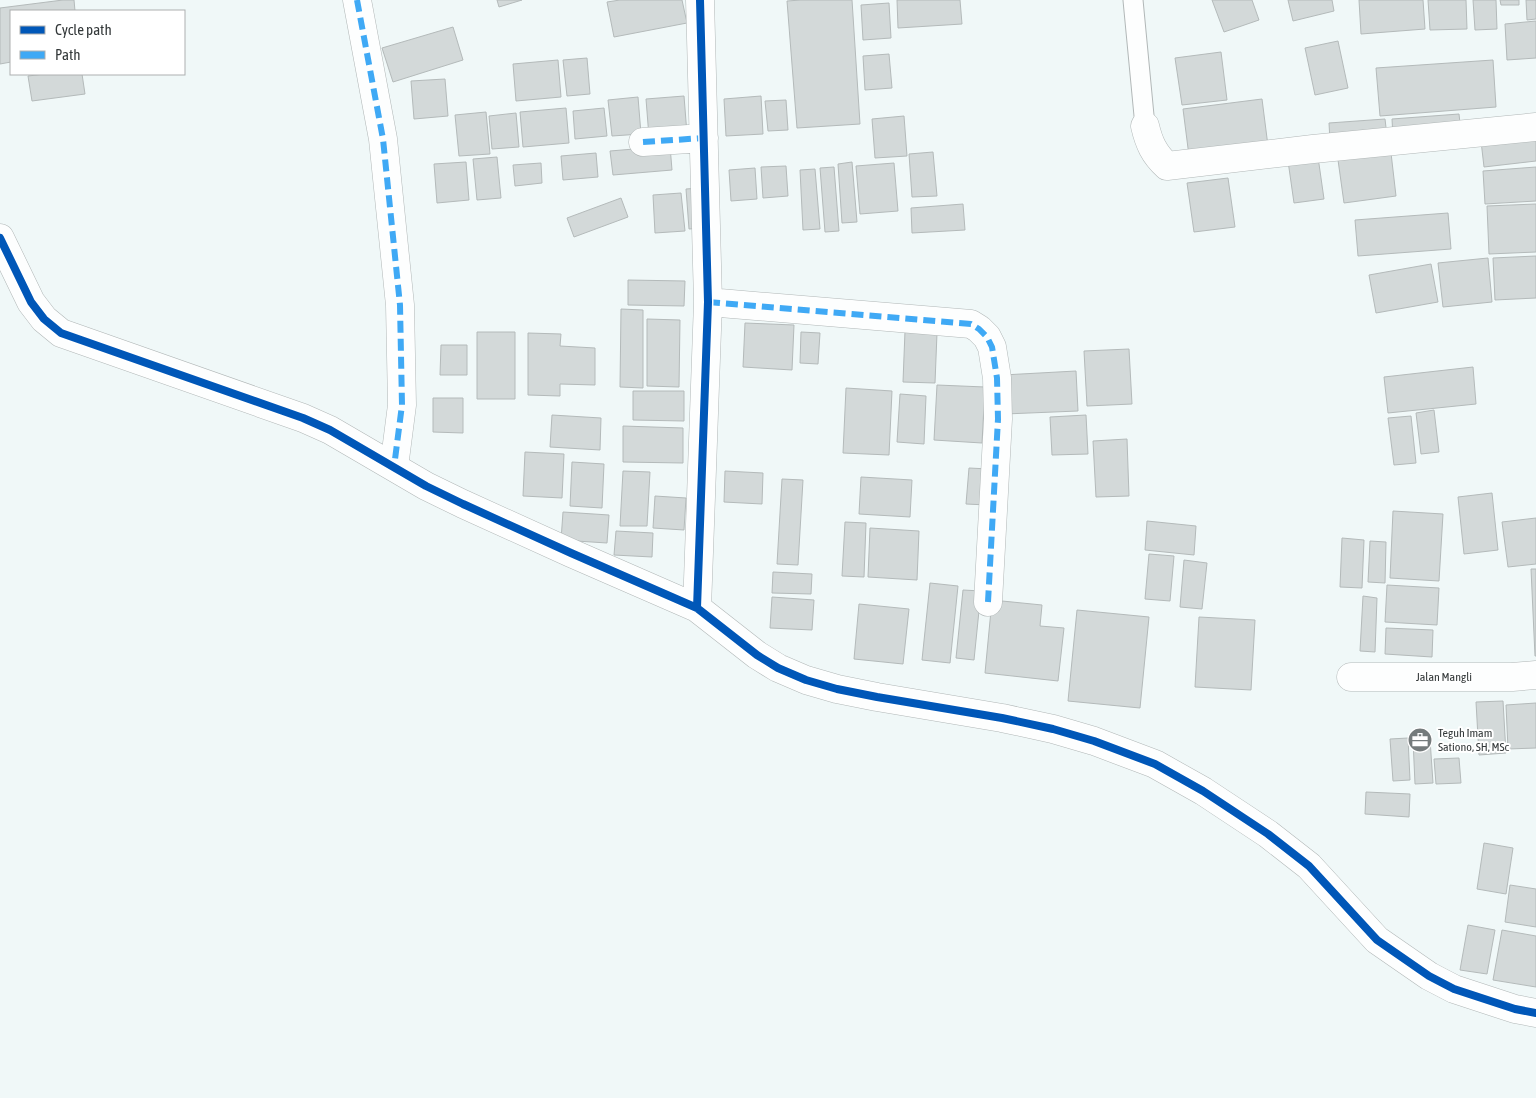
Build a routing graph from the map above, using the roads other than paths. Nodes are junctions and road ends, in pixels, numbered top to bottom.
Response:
1 (357, 0) edge
2 (700, 0) edge
3 (1133, 0) edge
4 (1145, 126) joint
5 (1536, 127) edge
6 (704, 138) junction
7 (643, 142) dead end
8 (0, 238) edge
9 (708, 302) junction
10 (394, 467) junction
11 (988, 602) dead end
12 (697, 608) junction
13 (1536, 675) edge
14 (1352, 676) dead end
15 (1536, 1013) edge

1 - 10 street
2 - 6 street
3 - 4 lane
4 - 5 street
6 - 7 street
6 - 9 street
8 - 10 street
9 - 11 street
9 - 12 street
10 - 12 street
12 - 15 street
13 - 14 street, Jalan Mangli

